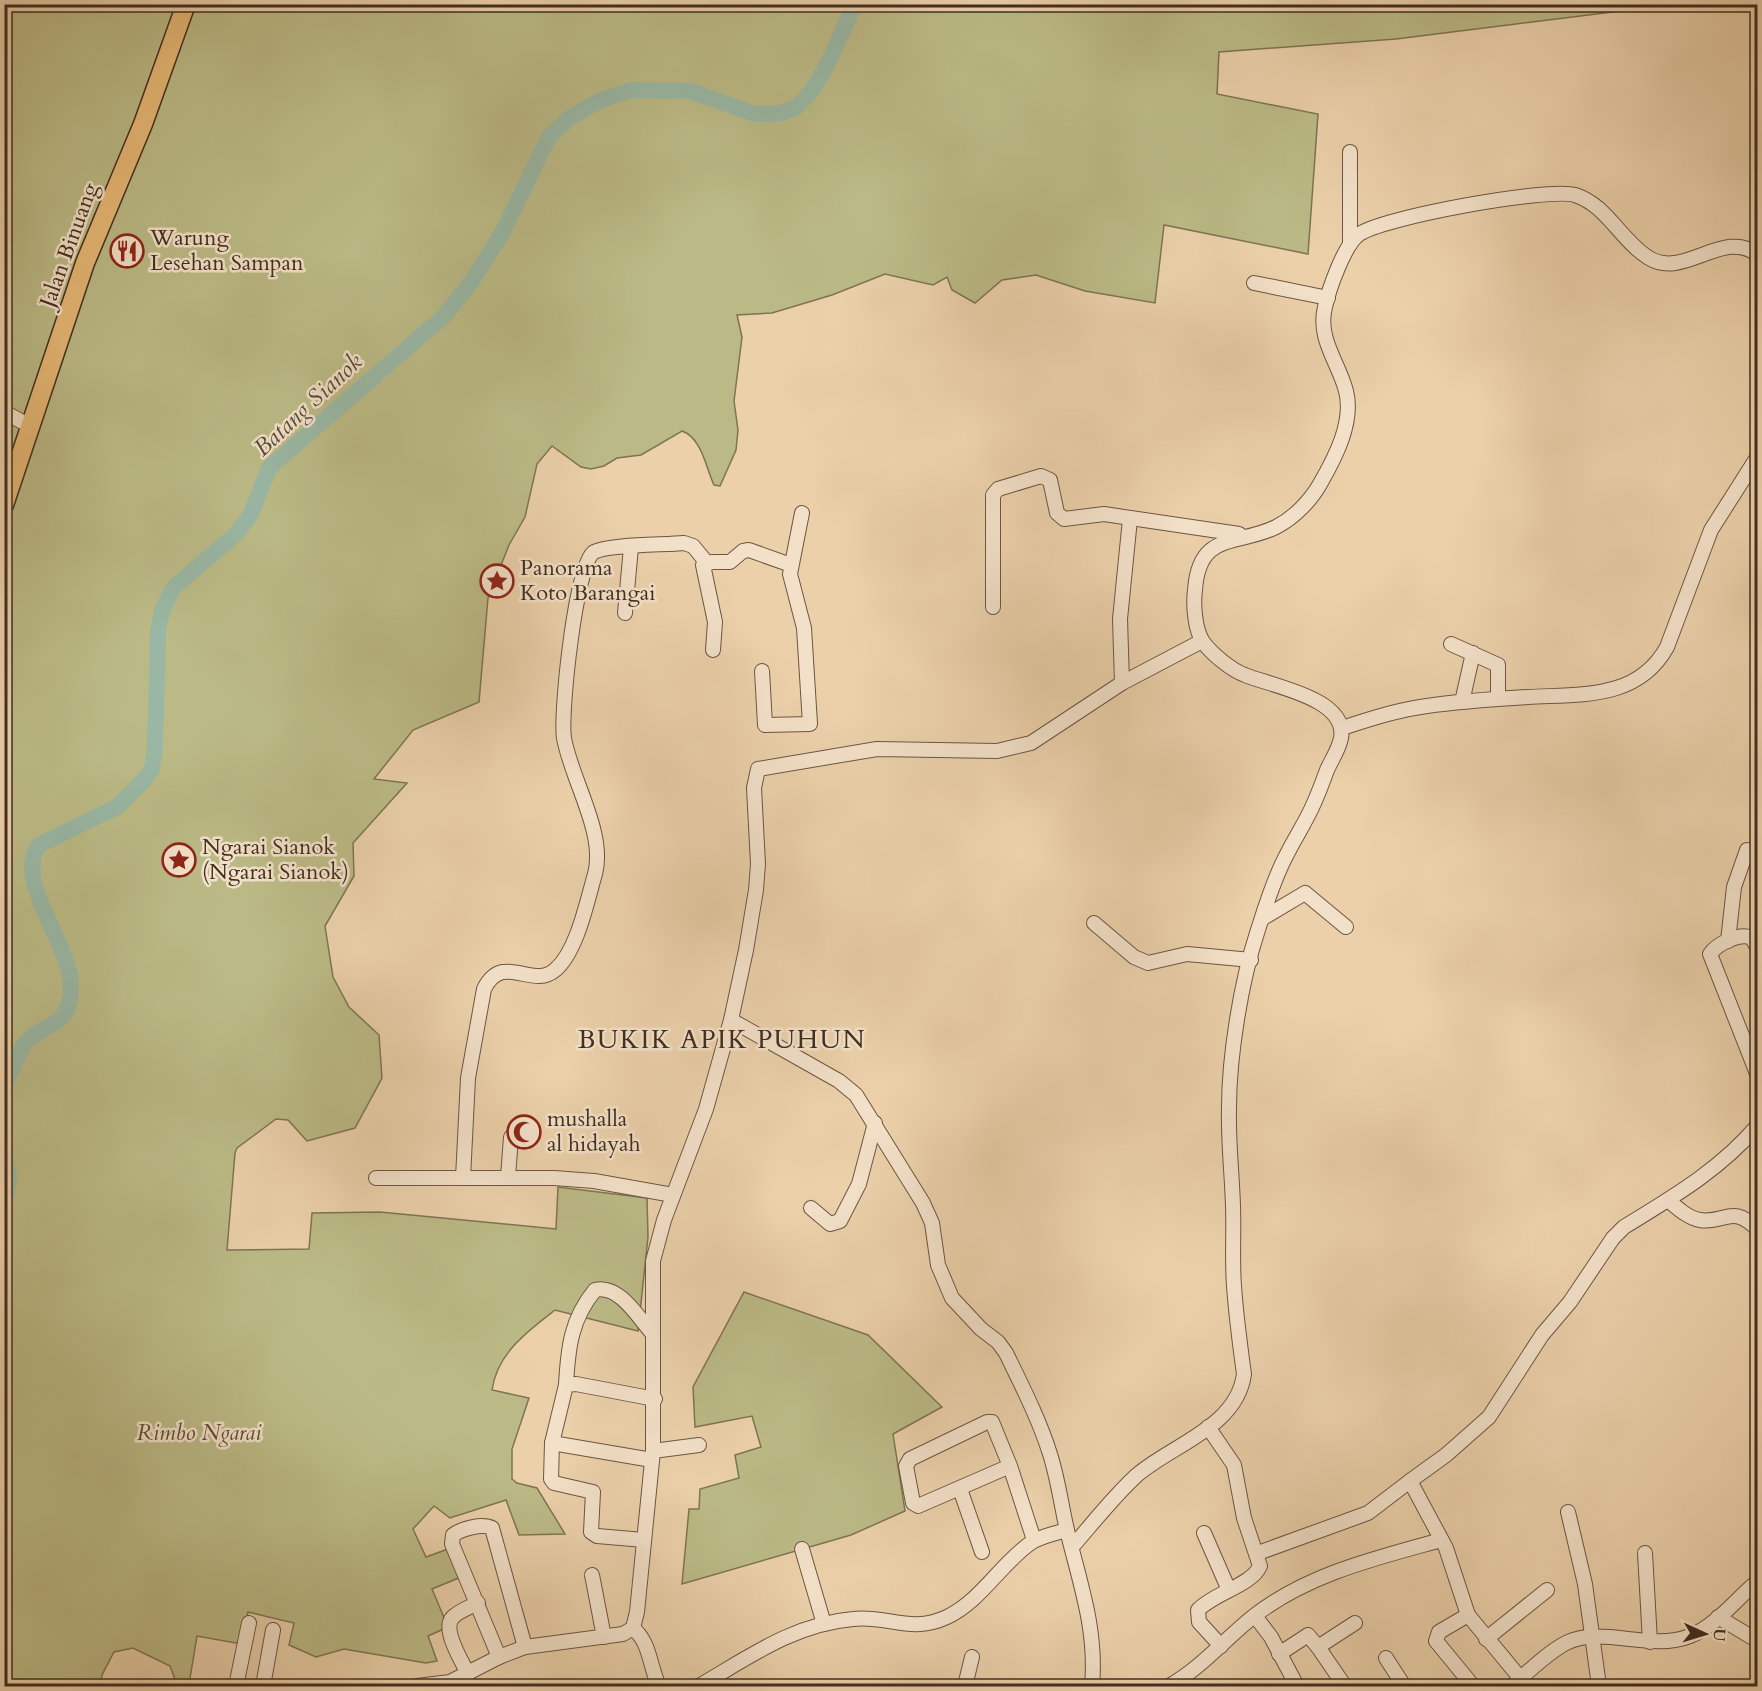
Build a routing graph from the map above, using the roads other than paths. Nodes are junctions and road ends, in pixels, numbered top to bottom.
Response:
1 (186, 4) edge
2 (1350, 152) dead end
3 (1350, 244) junction
4 (1758, 255) edge
5 (1254, 283) dead end
6 (1328, 298) junction
7 (4, 412) edge
8 (30, 426) junction
9 (1758, 456) edge
10 (4, 506) edge
11 (802, 513) dead end
12 (1130, 519) junction
13 (1253, 535) junction
14 (630, 547) junction
15 (706, 563) junction
16 (790, 565) junction
17 (993, 607) dead end
18 (625, 613) dead end
19 (1202, 641) junction
20 (1451, 644) dead end
21 (713, 650) dead end
22 (1473, 653) junction
23 (762, 671) dead end
24 (1122, 683) junction
25 (1498, 699) junction
26 (1462, 702) junction
27 (1342, 728) junction
28 (1747, 850) dead end
29 (1263, 918) junction
30 (1094, 924) dead end
31 (1346, 927) dead end
32 (1728, 941) junction
33 (1758, 949) edge
34 (1251, 960) junction
35 (731, 1020) junction
36 (1758, 1076) edge
37 (875, 1123) junction
38 (1758, 1125) edge
39 (512, 1137) dead end
40 (508, 1177) junction
41 (376, 1178) dead end
42 (463, 1178) junction
43 (673, 1195) junction
44 (1668, 1200) junction
45 (811, 1208) dead end
46 (1758, 1230) edge
47 (652, 1333) junction
48 (566, 1385) junction
49 (655, 1399) junction
50 (1208, 1427) junction
51 (552, 1443) junction
52 (699, 1445) dead end
53 (653, 1456) junction
54 (1010, 1466) junction
55 (1410, 1481) junction
56 (960, 1489) junction
57 (1568, 1512) dead end
58 (1067, 1530) junction
59 (1204, 1533) dead end
60 (644, 1540) junction
61 (1034, 1540) junction
62 (1441, 1540) junction
63 (1072, 1547) junction
64 (802, 1549) dead end
65 (982, 1552) dead end
66 (1258, 1553) junction
67 (1644, 1553) dead end
68 (592, 1575) dead end
69 (1758, 1581) edge
70 (1228, 1588) junction
71 (1547, 1590) dead end
72 (477, 1603) junction
73 (1468, 1615) junction
74 (1255, 1616) junction
75 (1718, 1617) junction
76 (249, 1623) dead end
77 (1355, 1623) dead end
78 (824, 1624) junction
79 (633, 1628) junction
80 (273, 1630) dead end
81 (604, 1637) junction
82 (1594, 1637) junction
83 (1486, 1639) junction
84 (1758, 1641) edge
85 (1650, 1642) junction
86 (1221, 1646) junction
87 (525, 1647) junction
88 (1318, 1647) junction
89 (1279, 1654) junction
90 (499, 1657) junction
91 (972, 1657) dead end
92 (1386, 1658) dead end
93 (468, 1674) junction
94 (1342, 1682) dead end
95 (1516, 1683) edge
96 (236, 1686) edge
97 (263, 1686) edge
98 (417, 1686) edge
99 (659, 1686) edge
100 (699, 1686) edge
101 (965, 1686) edge
102 (1092, 1686) edge
103 (1169, 1686) edge
104 (1297, 1686) edge
105 (1404, 1686) edge
106 (1473, 1686) edge
107 (1599, 1686) edge

1 - 8 main road, Jalan Binuang
2 - 3 street
3 - 4 street
3 - 6 street
5 - 6 street
6 - 13 street
7 - 8 street
8 - 10 main road, Jalan Binuang
9 - 25 street
11 - 16 street
12 - 13 street
12 - 17 street
12 - 24 street
13 - 19 street
14 - 15 street
14 - 18 street
14 - 42 street
15 - 16 street
15 - 21 street
16 - 23 street
19 - 24 street
19 - 27 street
20 - 22 street
22 - 25 street
22 - 26 street
24 - 35 street
25 - 26 street
26 - 27 street
27 - 29 street
28 - 32 street
29 - 31 street
29 - 34 street
30 - 34 street
32 - 33 street
32 - 36 street
34 - 50 street
35 - 37 street
35 - 43 street
37 - 45 street
37 - 58 street
38 - 44 street
39 - 40 street
40 - 42 street
40 - 43 street
41 - 42 street
43 - 47 street
44 - 46 street
44 - 55 street
47 - 48 street
47 - 49 street
48 - 49 street
48 - 51 street
49 - 53 street
50 - 63 street
50 - 66 street
51 - 53 street
51 - 60 street
52 - 53 street
53 - 60 street
54 - 56 street
54 - 56 street
54 - 61 street
55 - 62 street
55 - 66 street
56 - 65 street
57 - 82 street
58 - 61 street
58 - 63 street
59 - 70 street
60 - 79 street
61 - 78 street
62 - 73 street
62 - 74 street
63 - 102 street
64 - 78 street
66 - 70 street
67 - 85 street
68 - 81 street
69 - 75 street
70 - 86 street
71 - 83 street
72 - 87 street
72 - 90 street
72 - 93 street
73 - 83 street
73 - 106 street
74 - 86 street
74 - 89 street
75 - 84 street
75 - 85 street
76 - 96 street
77 - 88 street
78 - 100 street
79 - 81 street
79 - 99 street
80 - 97 street
81 - 87 street
82 - 85 street
82 - 95 street
82 - 107 street
83 - 95 street
86 - 103 street
87 - 90 street
88 - 89 street
88 - 94 street
89 - 104 street
90 - 93 street
91 - 101 street
92 - 105 street
93 - 98 street

